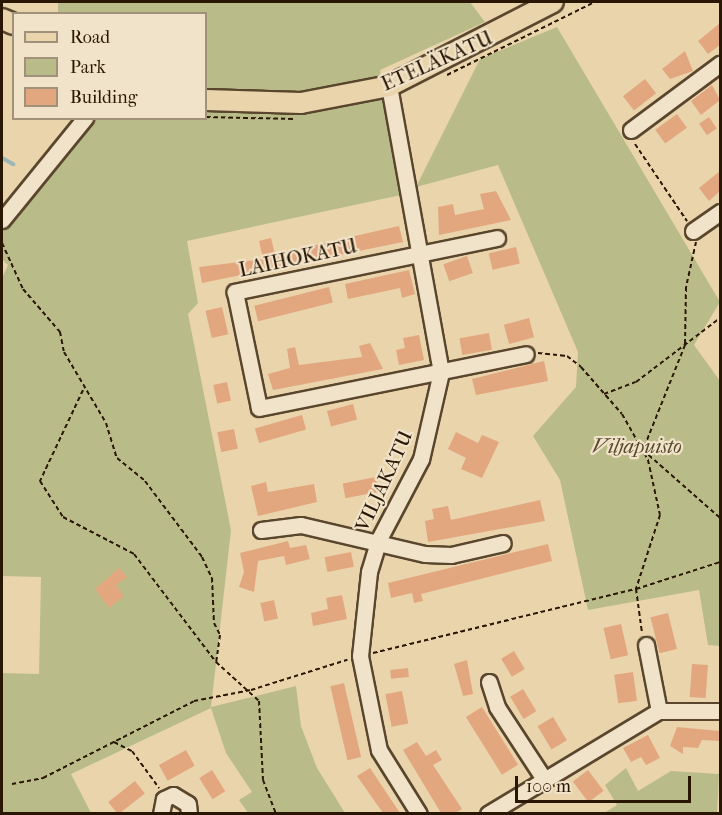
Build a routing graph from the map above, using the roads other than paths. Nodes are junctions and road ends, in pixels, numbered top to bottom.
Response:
1 (553, 2) edge
2 (720, 64) edge
3 (389, 86) junction
4 (207, 100) edge
5 (84, 120) edge
6 (631, 130) road end
7 (720, 212) edge
8 (2, 220) edge
9 (693, 231) road end
10 (497, 238) dead end
11 (421, 254) junction
12 (526, 354) road end
13 (441, 372) junction
14 (261, 530) dead end
15 (379, 540) junction
16 (503, 543) dead end
17 (646, 645) road end
18 (489, 682) dead end
19 (659, 711) junction
20 (720, 711) edge
21 (542, 777) junction
22 (161, 813) edge
23 (189, 813) edge
24 (419, 813) edge
25 (489, 813) edge

1 - 3 main road, ETELÄKATU
2 - 6 street
3 - 4 main road, ETELÄKATU
3 - 11 street, VILJAKATU
5 - 8 street
7 - 9 street
10 - 11 street
11 - 13 street, VILJAKATU
11 - 13 street, LAIHOKATU
12 - 13 street
13 - 15 street, VILJAKATU
14 - 15 street
15 - 16 street
15 - 24 street, VILJAKATU
17 - 19 street
18 - 21 street
19 - 20 street
19 - 21 street
21 - 25 street
22 - 23 street

